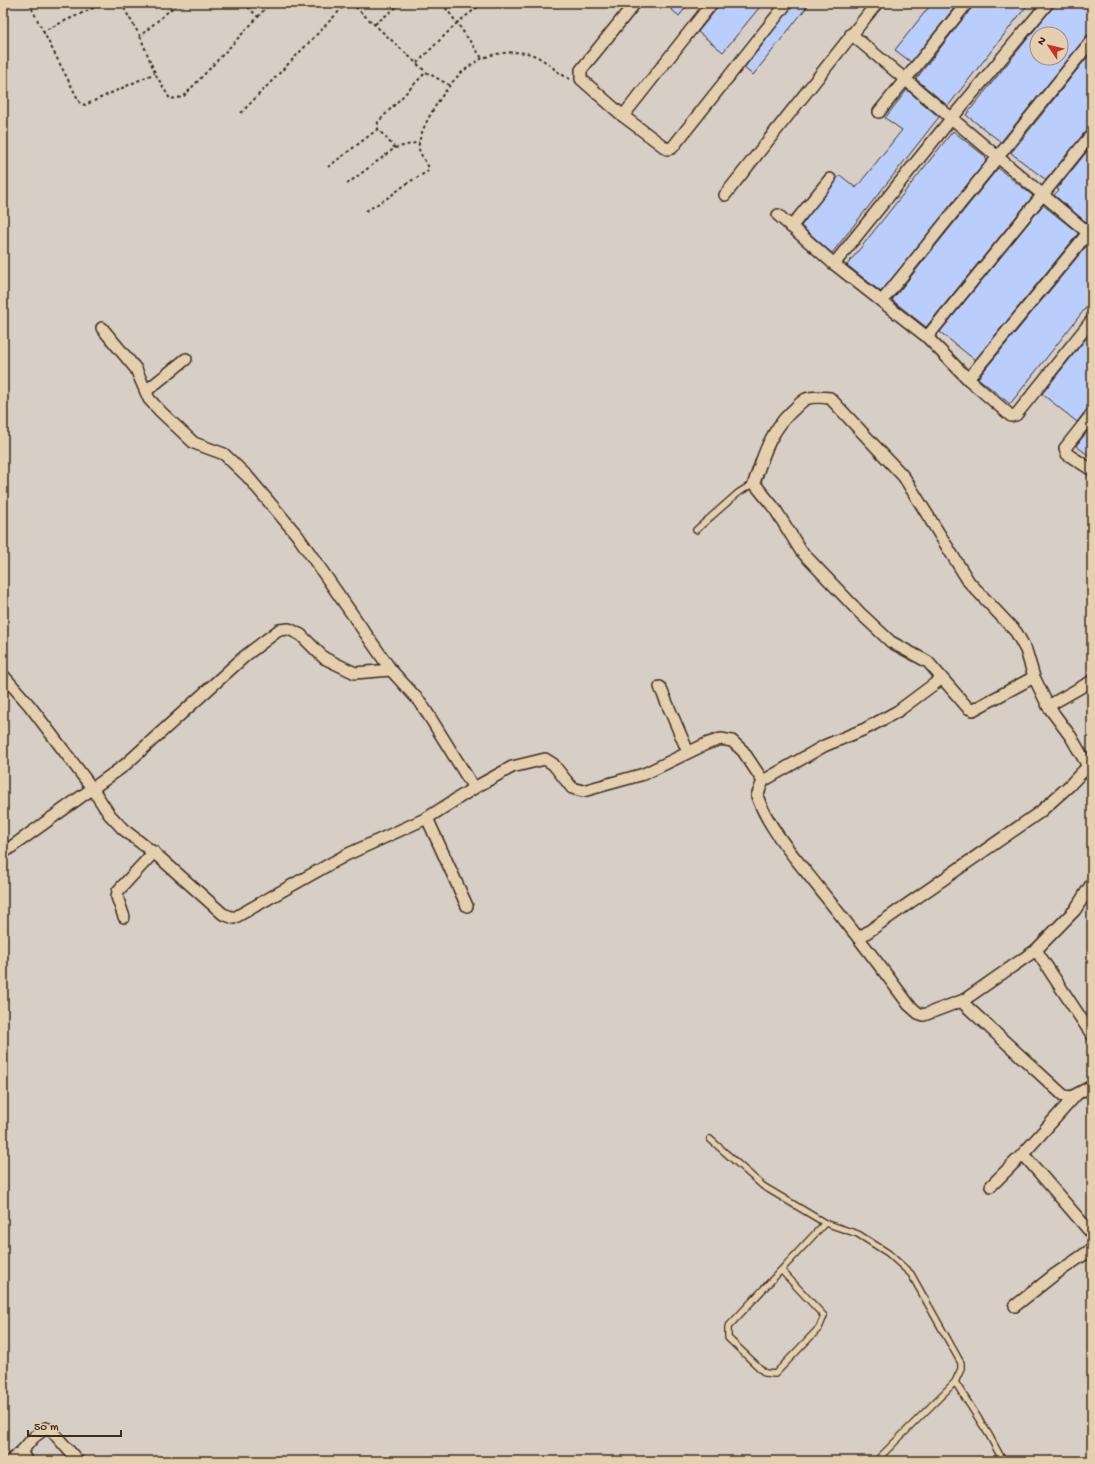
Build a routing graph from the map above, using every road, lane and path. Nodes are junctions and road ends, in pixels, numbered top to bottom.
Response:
1 (29, 3) edge
2 (104, 3) edge
3 (121, 3) edge
4 (178, 3) edge
5 (244, 3) edge
6 (270, 3) edge
7 (347, 3) edge
8 (351, 3) edge
9 (402, 3) edge
10 (442, 3) edge
11 (483, 3) edge
12 (635, 3) edge
13 (712, 3) edge
14 (787, 3) edge
15 (877, 3) edge
16 (966, 3) edge
17 (1048, 3) edge
18 (258, 17) junction
19 (457, 22) junction
20 (375, 24) junction
21 (43, 30) junction
22 (851, 34) junction
23 (140, 36) junction
24 (1092, 40) edge
25 (482, 58) junction
26 (417, 63) junction
27 (426, 72) junction
28 (155, 73) junction
29 (581, 79) junction
30 (906, 79) junction
31 (451, 86) junction
32 (879, 112) dead end
33 (240, 113) dead end
34 (623, 116) junction
35 (951, 119) junction
36 (378, 129) junction
37 (1092, 134) edge
38 (420, 142) junction
39 (395, 148) junction
40 (999, 156) junction
41 (328, 166) dead end
42 (830, 179) dead end
43 (347, 184) dead end
44 (725, 195) dead end
45 (1043, 195) junction
46 (366, 212) dead end
47 (778, 216) dead end
48 (791, 227) junction
49 (1091, 232) edge
50 (834, 264) junction
51 (882, 301) junction
52 (1092, 320) edge
53 (102, 328) dead end
54 (927, 337) junction
55 (186, 359) dead end
56 (968, 379) junction
57 (146, 391) junction
58 (1092, 414) edge
59 (1092, 470) edge
60 (754, 483) junction
61 (696, 530) dead end
62 (391, 670) junction
63 (3, 675) edge
64 (1034, 677) junction
65 (942, 678) junction
66 (1092, 680) edge
67 (660, 687) dead end
68 (1048, 706) junction
69 (688, 752) junction
70 (1090, 766) edge
71 (763, 782) junction
72 (92, 788) junction
73 (474, 788) junction
74 (426, 818) junction
75 (154, 852) junction
76 (3, 853) edge
77 (1092, 883) edge
78 (467, 906) dead end
79 (124, 917) dead end
80 (859, 938) junction
81 (1036, 950) junction
82 (964, 1000) junction
83 (1092, 1036) edge
84 (1092, 1086) edge
85 (1076, 1095) junction
86 (710, 1139) dead end
87 (1023, 1154) junction
88 (991, 1186) dead end
89 (825, 1223) junction
90 (1092, 1234) edge
91 (1092, 1249) edge
92 (782, 1271) junction
93 (1014, 1306) dead end
94 (955, 1382) junction
95 (24, 1457) edge
96 (10, 1461) edge
97 (78, 1461) edge
98 (876, 1461) edge
99 (1003, 1461) edge

1 - 21 path
2 - 21 path
3 - 23 path
4 - 23 path
5 - 18 path
6 - 18 path
7 - 33 path
8 - 20 path
9 - 20 path
10 - 19 path
11 - 19 path
12 - 29 street
13 - 34 street
14 - 34 street
15 - 22 street
16 - 30 street
17 - 35 street
18 - 28 path
19 - 25 path
19 - 26 path
20 - 26 path
21 - 28 path
22 - 30 street
22 - 44 street
23 - 28 path
24 - 40 street
25 - 29 path
25 - 31 path
26 - 27 path
27 - 31 path
27 - 36 path
29 - 34 street
30 - 32 street
30 - 35 street
31 - 38 path
35 - 40 street
35 - 50 street
36 - 39 path
36 - 41 path
37 - 45 street
38 - 39 path
38 - 46 path
39 - 43 path
40 - 45 street
40 - 51 street
42 - 48 street
45 - 49 street
45 - 54 street
47 - 48 street
48 - 50 street
49 - 56 street
50 - 51 street
51 - 54 street
52 - 56 street
53 - 57 street
54 - 56 street
55 - 57 street
57 - 62 street
58 - 59 street
60 - 61 lane
60 - 64 street
60 - 65 street
62 - 72 street
62 - 73 street
63 - 72 street
64 - 65 street
64 - 68 street
65 - 71 street
66 - 68 street
67 - 69 street
68 - 70 street
69 - 71 street
69 - 73 street
70 - 80 street
71 - 80 street
72 - 75 street
72 - 76 street
73 - 74 street
74 - 75 street
74 - 78 street
75 - 79 street
77 - 81 street
80 - 82 street
81 - 82 street
81 - 83 street
82 - 85 street
84 - 85 street
85 - 87 street
86 - 89 lane
87 - 88 street
87 - 90 street
89 - 92 lane
89 - 94 lane
91 - 93 street
92 - 92 lane
94 - 98 lane
94 - 99 lane
95 - 96 street
95 - 97 street

